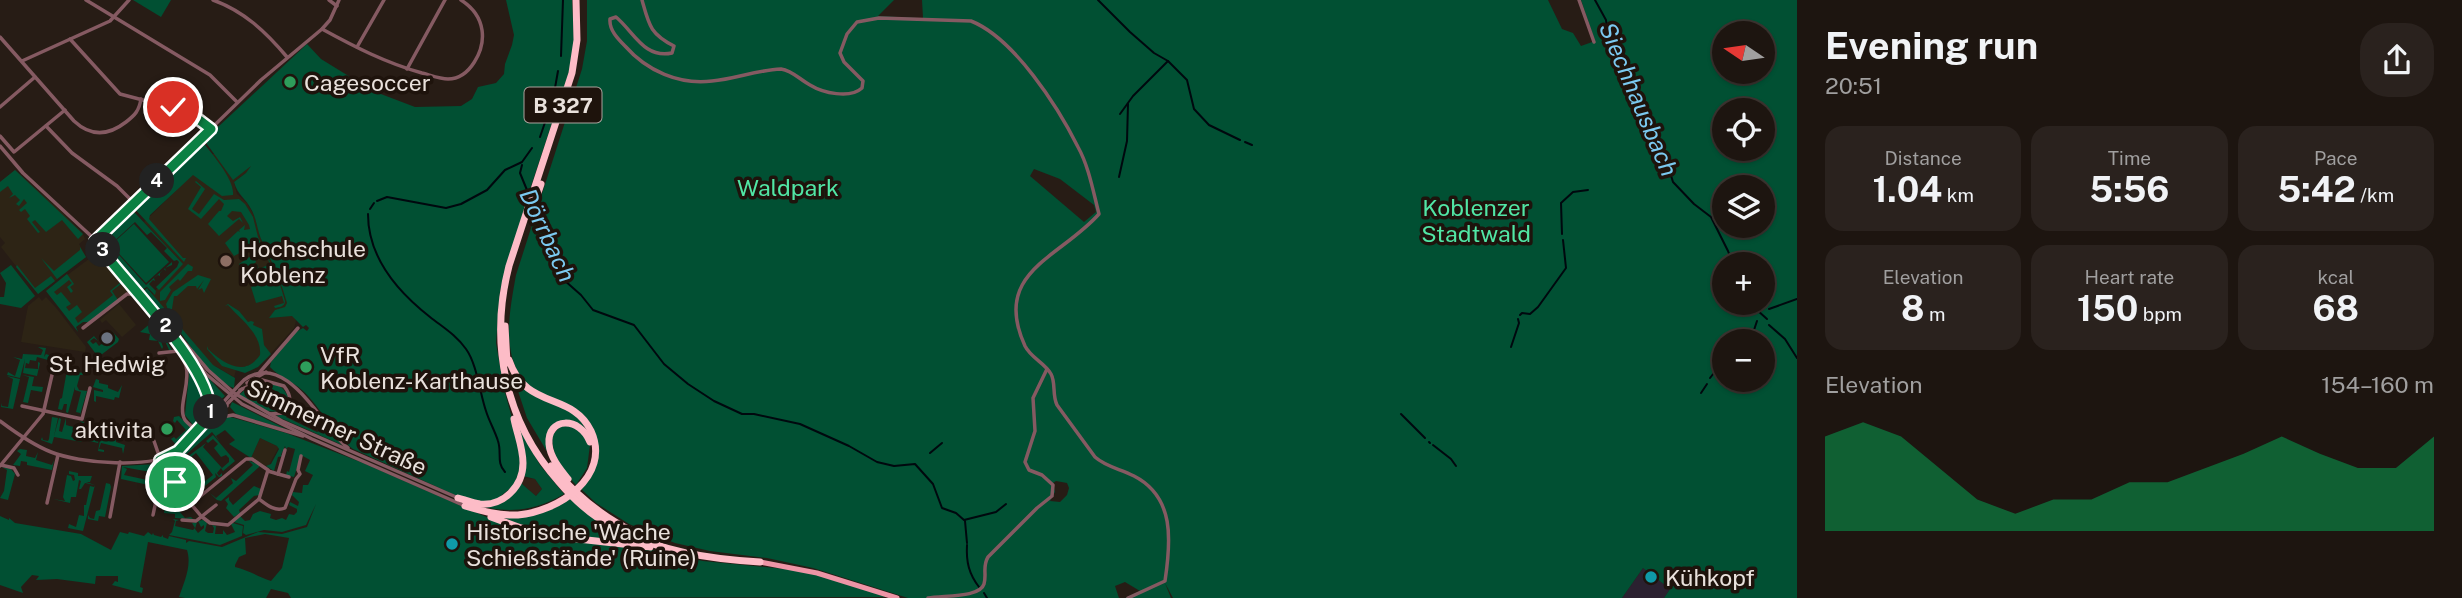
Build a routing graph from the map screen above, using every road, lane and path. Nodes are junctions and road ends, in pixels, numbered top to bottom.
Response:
1 (86, 0) edge
2 (129, 0) edge
3 (213, 0) edge
4 (329, 0) edge
5 (339, 0) edge
6 (384, 0) edge
7 (445, 0) edge
8 (461, 0) edge
9 (578, 0) edge
10 (642, 0) edge
11 (1579, 0) edge
12 (337, 6) junction
13 (114, 17) junction
14 (322, 29) junction
15 (0, 37) edge
16 (70, 40) junction
17 (1594, 42) dead end
18 (357, 47) junction
19 (287, 57) junction
20 (22, 61) junction
21 (407, 69) junction
22 (36, 77) junction
23 (141, 99) junction
24 (237, 102) junction
25 (0, 107) edge
26 (65, 110) junction
27 (46, 126) junction
28 (211, 129) junction
29 (0, 136) edge
30 (0, 146) edge
31 (134, 203) junction
32 (524, 228) junction
33 (95, 241) junction
34 (167, 327) junction
35 (83, 328) dead end
36 (298, 328) dead end
37 (505, 345) junction
38 (178, 351) junction
39 (159, 352) dead end
40 (271, 358) junction
41 (1047, 369) junction
42 (260, 372) junction
43 (266, 372) junction
44 (52, 375) dead end
45 (203, 383) junction
46 (223, 387) junction
47 (90, 388) dead end
48 (239, 389) junction
49 (511, 401) junction
50 (243, 402) junction
51 (220, 405) junction
52 (22, 406) dead end
53 (227, 406) junction
54 (44, 411) junction
55 (265, 414) junction
56 (233, 415) junction
57 (210, 416) junction
58 (0, 421) edge
59 (202, 426) junction
60 (197, 431) junction
61 (23, 438) junction
62 (312, 439) junction
63 (153, 441) dead end
64 (285, 450) dead end
65 (353, 452) junction
66 (58, 455) junction
67 (301, 456) dead end
68 (160, 460) junction
69 (120, 462) junction
70 (1, 465) edge
71 (268, 471) junction
72 (278, 474) junction
73 (18, 475) dead end
74 (289, 477) dead end
75 (170, 478) junction
76 (564, 481) junction
77 (458, 498) junction
78 (258, 499) junction
79 (580, 499) junction
80 (47, 503) dead end
81 (192, 503) junction
82 (216, 505) dead end
83 (465, 506) junction
84 (153, 515) dead end
85 (110, 517) dead end
86 (201, 517) junction
87 (181, 520) dead end
88 (674, 551) junction
89 (760, 562) junction
90 (897, 598) edge
91 (928, 598) edge
92 (1128, 598) edge

1 - 13 street
2 - 13 street
3 - 19 street
4 - 12 street
5 - 12 street
6 - 18 street
7 - 21 street
8 - 21 street
9 - 32 highway, B 327
10 - 41 street
11 - 17 street
12 - 14 street
13 - 16 street
13 - 24 street
14 - 18 street
14 - 19 street
15 - 20 street
16 - 20 street
16 - 23 street
18 - 21 street
19 - 24 street
20 - 22 street
22 - 25 street
22 - 26 street
23 - 26 street
23 - 28 street
24 - 28 street
26 - 27 street
27 - 29 street
27 - 31 street
28 - 31 street
30 - 33 street, Simmerner Straße
31 - 33 street
32 - 37 highway, B 327
32 - 49 highway, B 327
33 - 34 street, Simmerner Straße
33 - 46 street, Simmerner Straße
34 - 45 street
34 - 46 street, Simmerner Straße
35 - 38 street
36 - 40 street
37 - 76 highway, B 327
37 - 83 highway
38 - 39 street
38 - 60 street
40 - 42 street
40 - 43 street
41 - 91 street
41 - 92 street
42 - 43 street
42 - 48 street
43 - 48 street
43 - 65 street
44 - 54 street
45 - 51 street
45 - 57 street
46 - 50 street, Simmerner Straße
47 - 54 street
48 - 51 street
48 - 53 street
48 - 55 street
49 - 76 highway, B 327
49 - 77 highway
50 - 55 street, Simmerner Straße
50 - 62 street, Simmerner Straße
51 - 53 street
51 - 57 street
52 - 54 street
53 - 56 street
53 - 59 street
54 - 61 street
55 - 65 street, Simmerner Straße
56 - 60 street
56 - 62 street
57 - 59 street
58 - 61 street
59 - 60 street
60 - 68 street
61 - 66 street
61 - 70 street
62 - 83 street, Simmerner Straße
63 - 68 street
64 - 72 street
65 - 77 street, Simmerner Straße
66 - 69 street
66 - 80 street
67 - 78 street
68 - 69 street
68 - 75 street
69 - 85 street
70 - 73 street
71 - 72 street
71 - 78 street
71 - 81 street
72 - 74 street
75 - 81 street
75 - 84 street
76 - 77 highway
76 - 79 highway
78 - 86 street
79 - 88 highway
79 - 89 highway
81 - 86 street
82 - 86 street
83 - 88 highway
86 - 87 street
88 - 89 highway
89 - 90 main road

